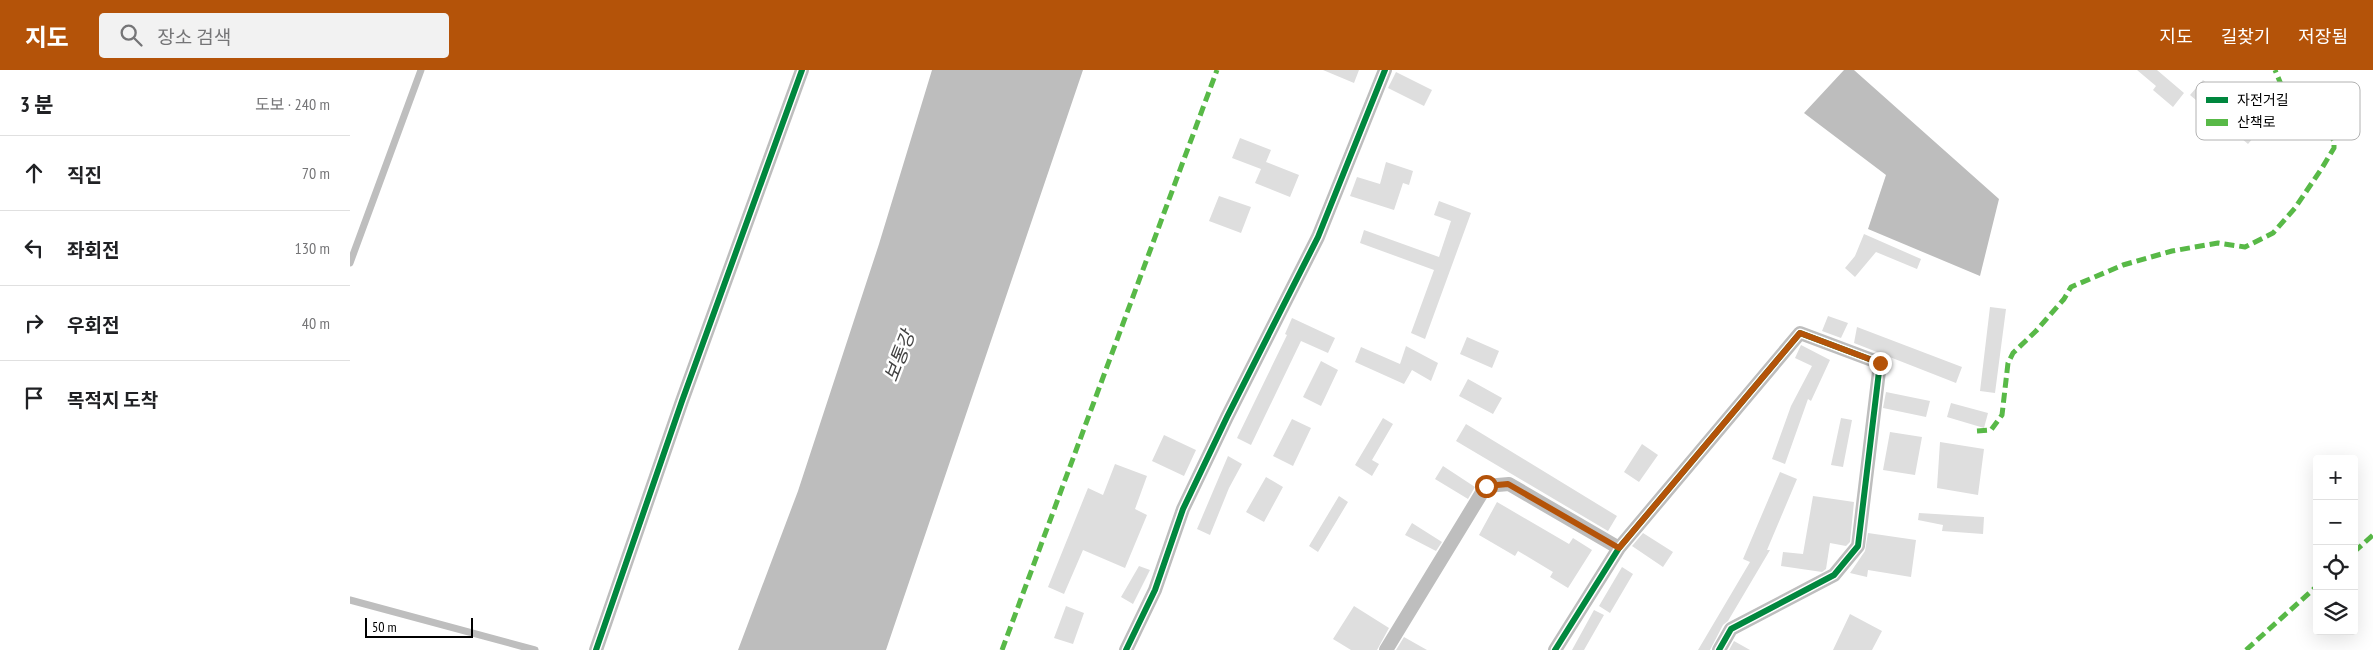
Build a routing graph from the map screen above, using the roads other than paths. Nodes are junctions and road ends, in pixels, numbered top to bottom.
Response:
1 (421, 70) edge
2 (802, 70) edge
3 (1385, 70) edge
4 (350, 263) edge
5 (1619, 548) junction
6 (350, 600) edge
7 (535, 650) edge
8 (596, 650) edge
9 (1126, 650) edge
10 (1386, 650) edge
11 (1555, 650) edge
12 (1719, 650) edge

1 - 4 lane
2 - 8 street
3 - 9 street
5 - 10 street
5 - 11 street
5 - 12 street
6 - 7 lane

